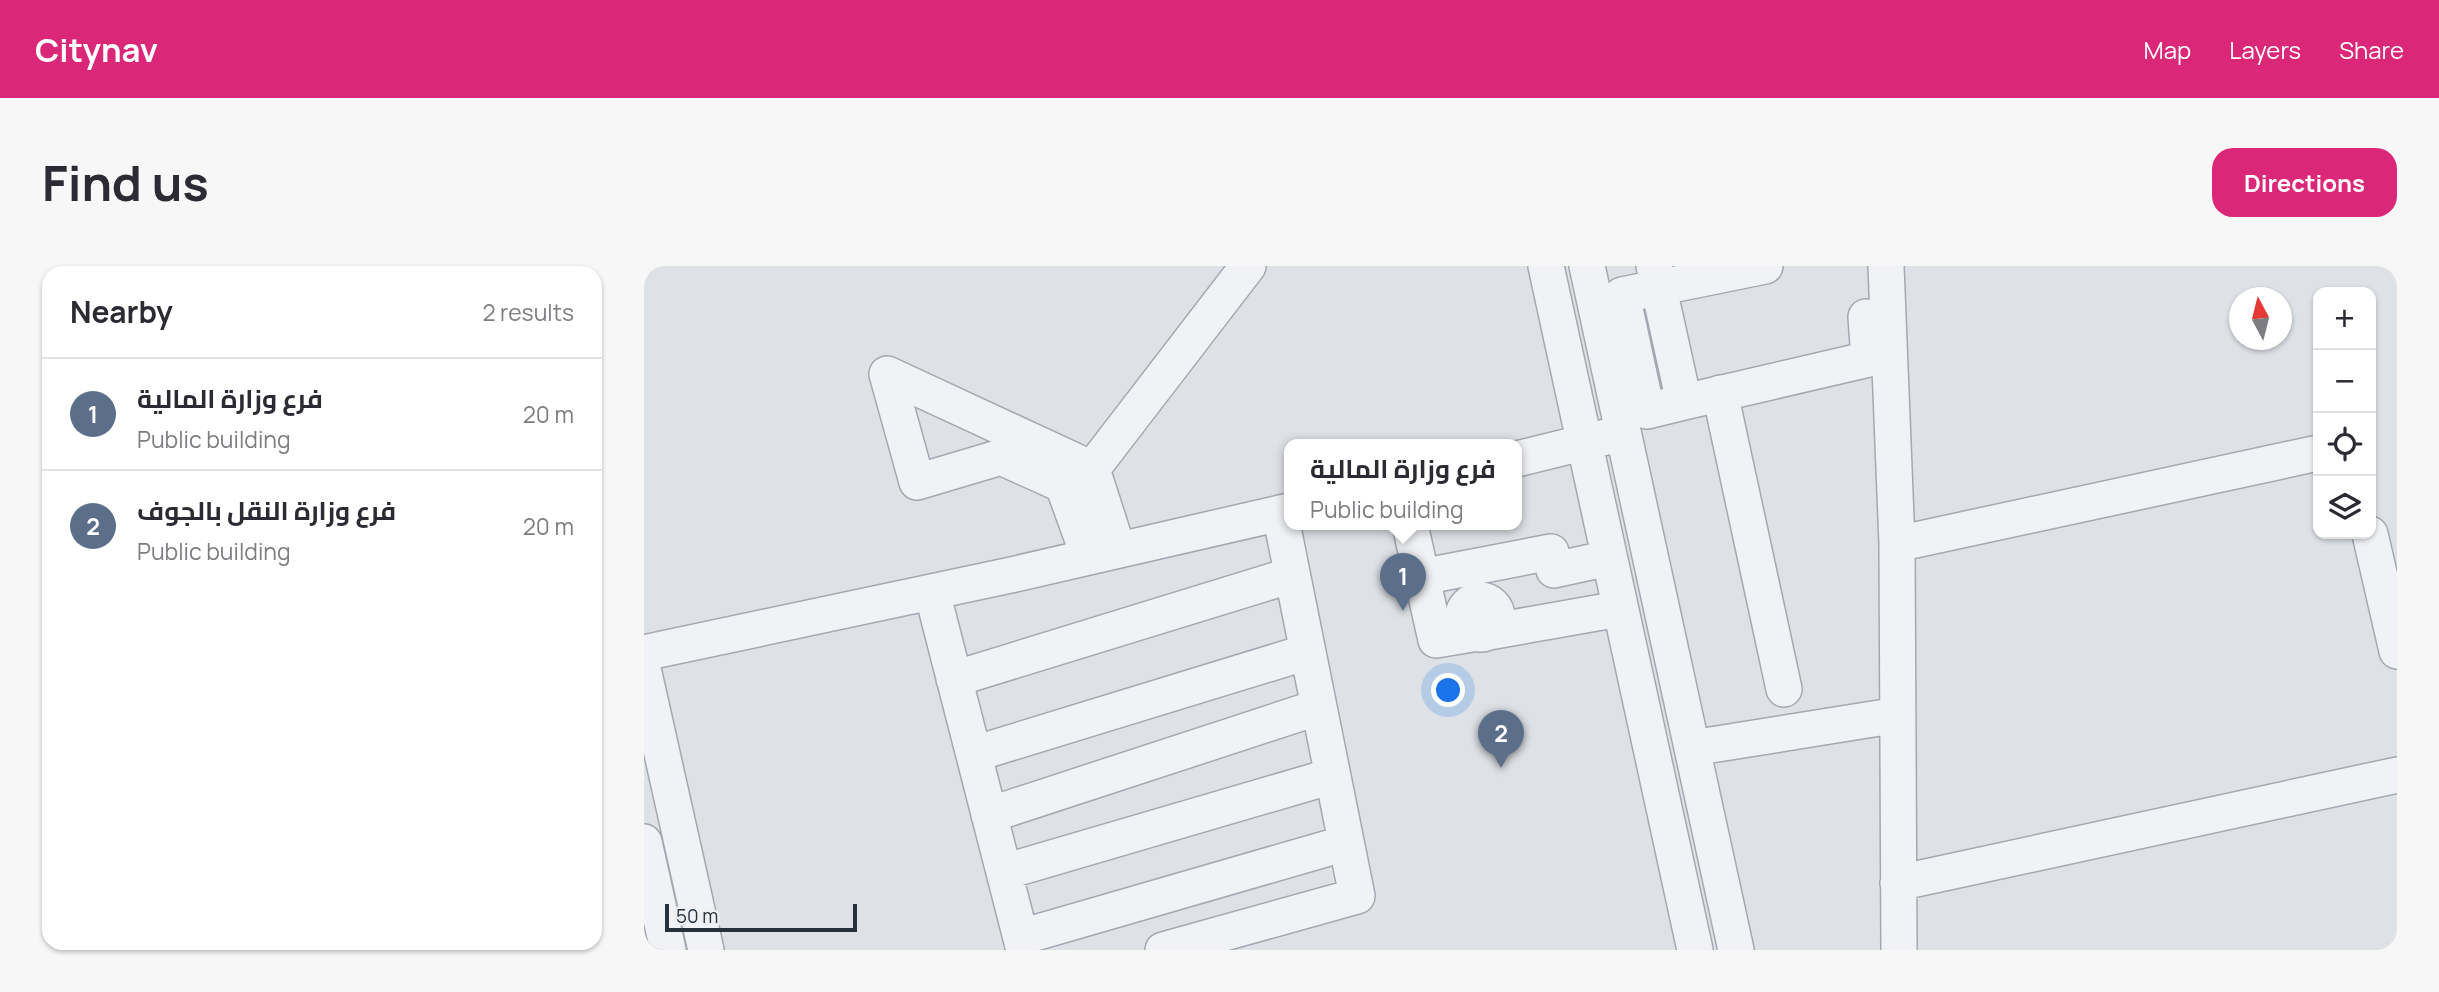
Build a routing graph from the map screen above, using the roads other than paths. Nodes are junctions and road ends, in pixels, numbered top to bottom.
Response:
1 (1248, 266) edge
2 (1546, 266) edge
3 (1587, 266) edge
4 (1765, 266) edge
5 (1863, 266) edge
6 (1886, 266) edge
7 (1657, 277) edge
8 (1720, 393) junction
9 (1623, 433) junction
10 (1584, 443) junction
11 (2313, 454) edge
12 (1522, 457) edge
13 (1092, 469) junction
14 (1284, 512) edge
15 (1286, 530) edge
16 (1411, 530) edge
17 (2371, 539) edge
18 (1897, 544) junction
19 (1103, 554) junction
20 (1609, 558) junction
21 (1555, 570) junction
22 (1292, 575) junction
23 (1423, 586) junction
24 (932, 592) junction
25 (1619, 609) junction
26 (1478, 613) junction
27 (1307, 652) junction
28 (2397, 652) edge
29 (644, 653) edge
30 (644, 673) edge
31 (954, 679) junction
32 (1784, 689) dead end
33 (1318, 707) junction
34 (1898, 715) junction
35 (1692, 748) junction
36 (974, 754) junction
37 (2397, 775) edge
38 (1332, 776) junction
39 (989, 814) junction
40 (644, 842) edge
41 (1346, 843) junction
42 (1004, 872) junction
43 (1898, 883) junction
44 (1022, 944) edge
45 (668, 950) edge
46 (706, 950) edge
47 (1163, 950) edge
48 (1695, 950) edge
49 (1736, 950) edge
50 (1899, 950) edge

1 - 13 street
2 - 10 street
3 - 9 street
4 - 7 street
5 - 8 street
6 - 18 street
7 - 8 street
8 - 32 street
9 - 10 street
9 - 35 street
10 - 12 street
10 - 20 street
11 - 18 street
13 - 19 street
13 - 19 street
14 - 19 street
15 - 22 street
16 - 23 street
17 - 28 street
18 - 34 street
19 - 24 street
20 - 21 street
20 - 25 street
21 - 23 street
21 - 26 street
22 - 27 street
22 - 31 street
23 - 26 street
23 - 26 street
24 - 29 street
24 - 31 street
25 - 26 street
25 - 48 street
27 - 33 street
27 - 36 street
30 - 46 street
31 - 36 street
33 - 38 street
33 - 39 street
34 - 35 street
34 - 43 street
35 - 49 street
36 - 39 street
37 - 43 street
38 - 41 street
38 - 42 street
39 - 42 street
40 - 45 street
41 - 44 street
41 - 47 street
42 - 44 street
43 - 50 street

